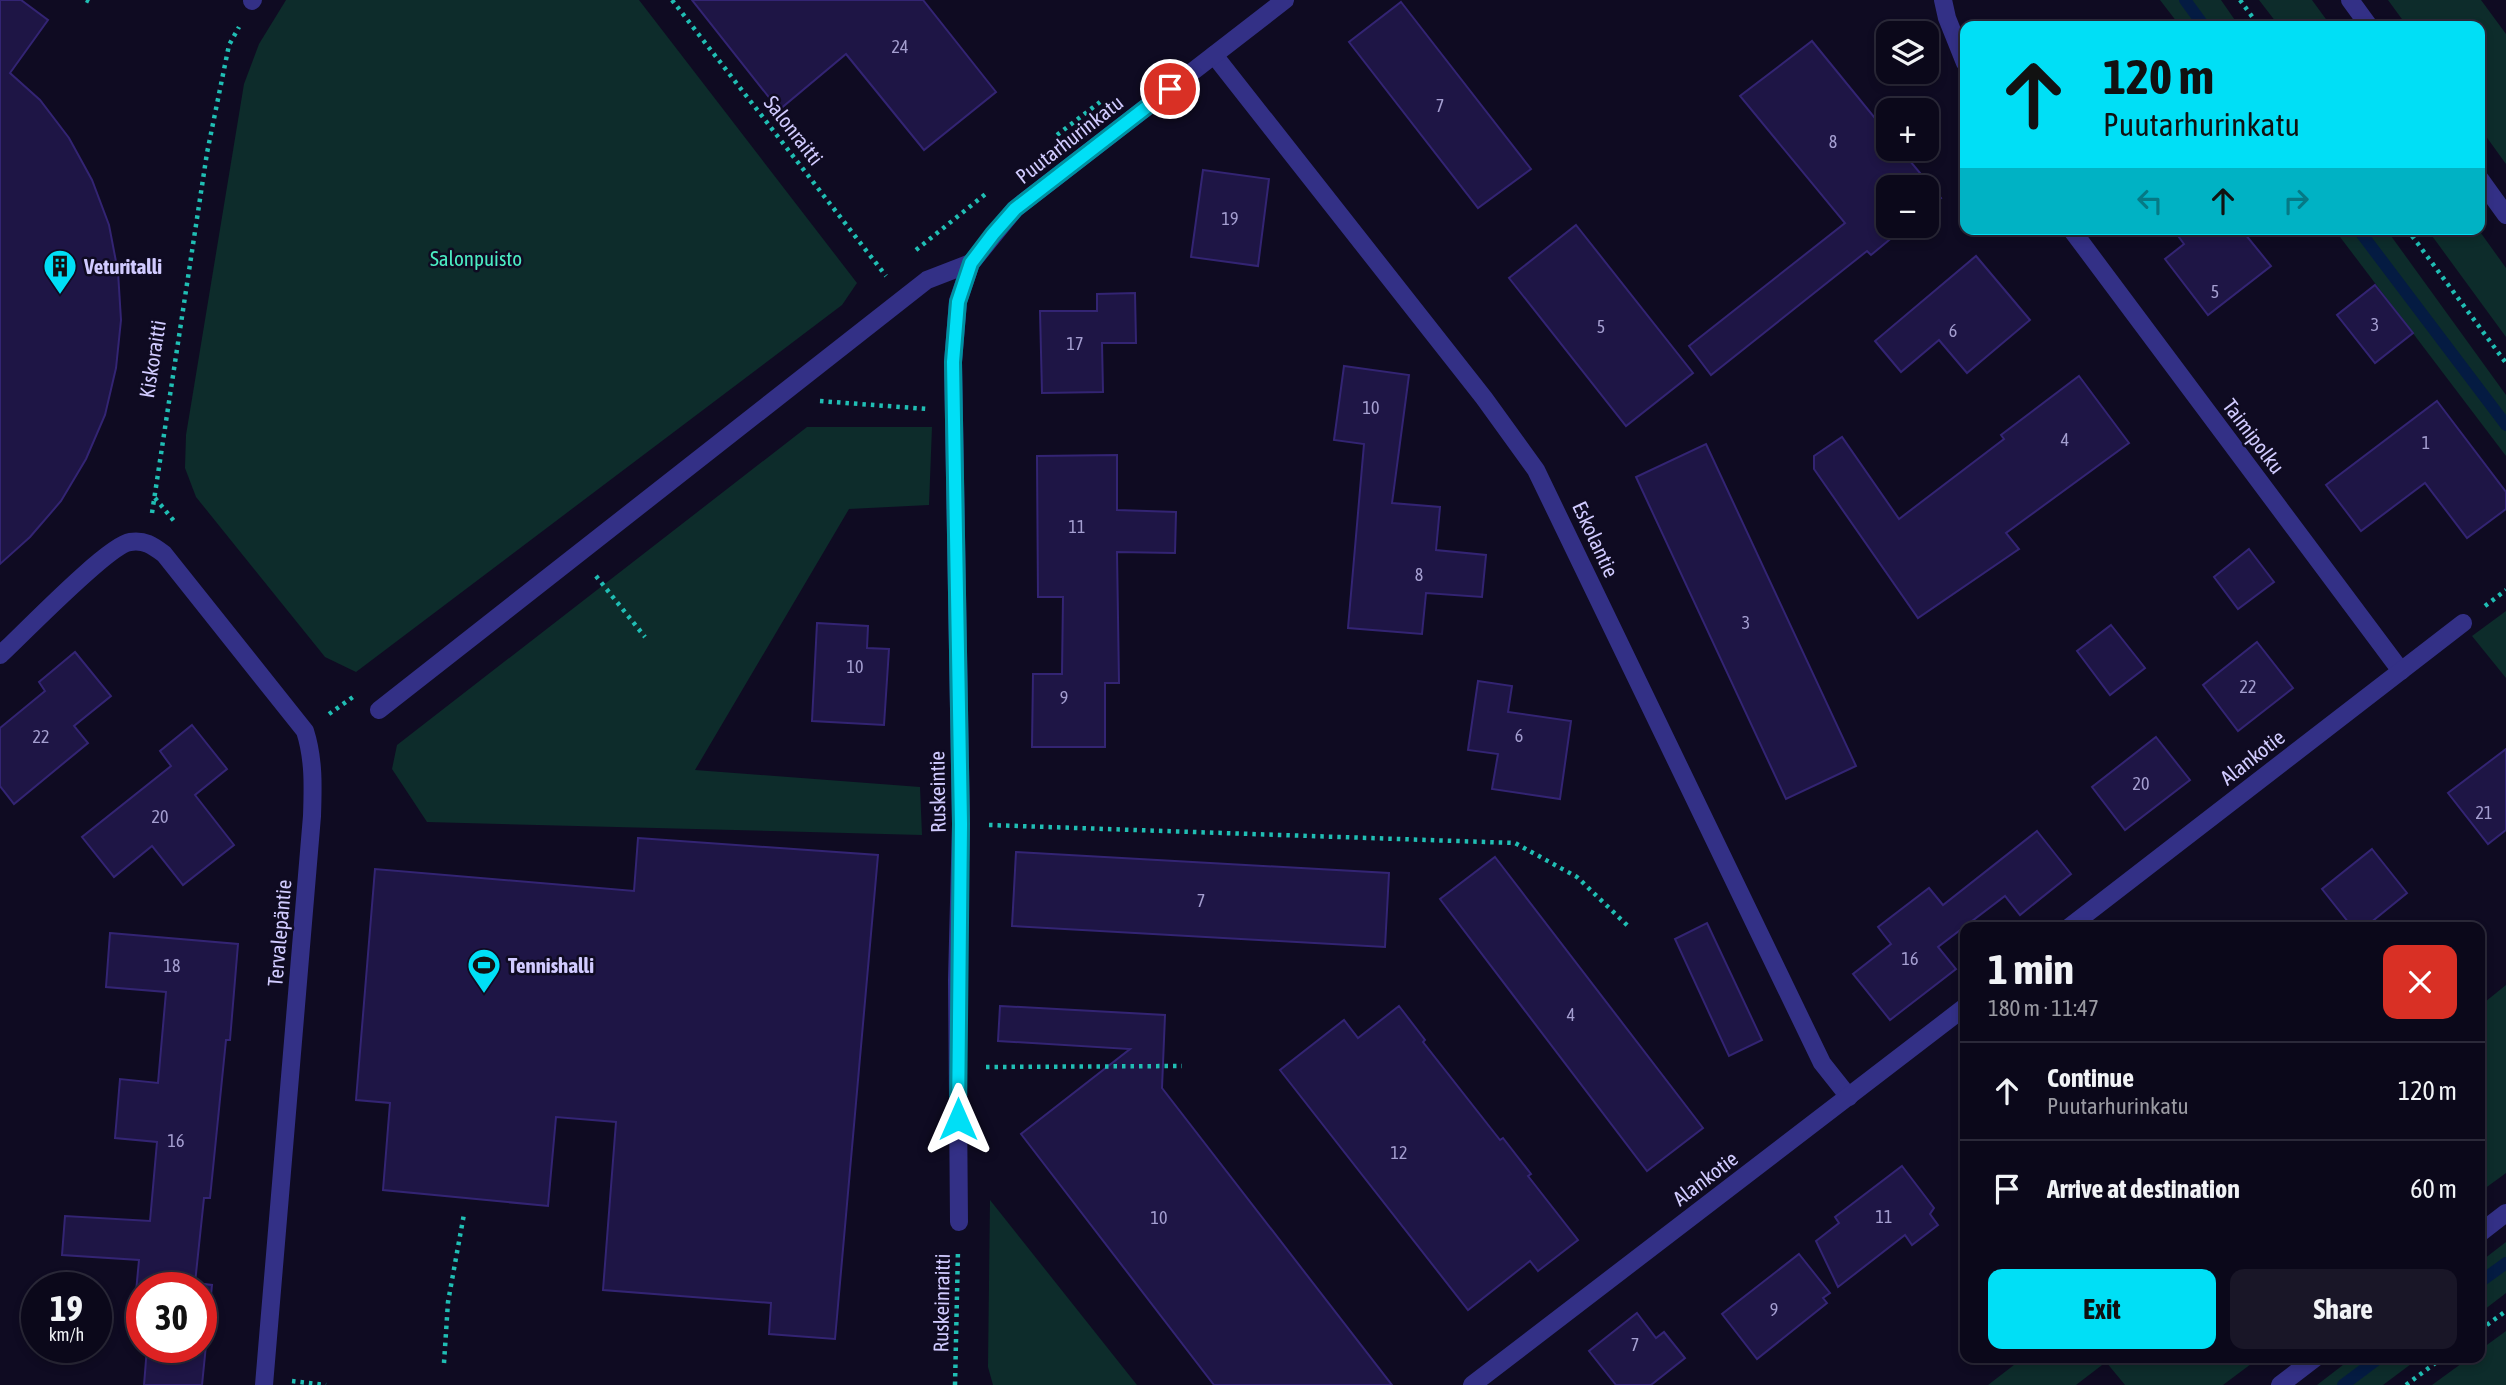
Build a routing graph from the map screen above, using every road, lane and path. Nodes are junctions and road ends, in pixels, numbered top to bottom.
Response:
1 (672, 0) edge
2 (1284, 0) edge
3 (1943, 0) edge
4 (2240, 0) edge
5 (2350, 0) edge
6 (253, 1) edge
7 (2255, 21) edge
8 (2365, 21) edge
9 (1960, 50) edge
10 (1214, 55) junction
11 (2485, 185) edge
12 (2506, 215) edge
13 (2075, 235) edge
14 (2411, 235) edge
15 (971, 263) junction
16 (889, 280) dead end
17 (953, 362) joint
18 (2506, 363) edge
19 (780, 396) junction
20 (954, 412) junction
21 (148, 542) junction
22 (580, 554) junction
23 (2463, 623) dead end
24 (645, 637) dead end
25 (0, 655) edge
26 (2401, 671) junction
27 (379, 710) dead end
28 (961, 824) junction
29 (2076, 922) edge
30 (1630, 928) dead end
31 (1960, 1011) edge
32 (1182, 1066) dead end
33 (957, 1067) junction
34 (1849, 1097) junction
35 (2506, 1213) edge
36 (464, 1214) dead end
37 (959, 1222) joint
38 (2485, 1229) edge
39 (2506, 1311) edge
40 (2485, 1326) edge
41 (444, 1363) dead end
42 (2309, 1363) edge
43 (2435, 1363) edge
44 (290, 1381) dead end
45 (264, 1385) edge
46 (326, 1385) edge
47 (955, 1385) edge
48 (1472, 1385) edge
49 (2280, 1385) edge
50 (2406, 1385) edge

1 - 16 path, Salonraitti
2 - 10 street, Puutarhurinkatu
3 - 9 street
4 - 7 path
5 - 8 street
6 - 21 path, Kiskoraitti
10 - 15 street, Puutarhurinkatu
10 - 34 street, Eskolantie
11 - 12 street
13 - 26 street, Taimipolku
14 - 18 path
15 - 17 street, Puutarhurinkatu
15 - 19 street
17 - 20 street, Ruskeintie
19 - 20 path
19 - 22 street
20 - 28 street, Ruskeintie
21 - 25 street
21 - 45 street, Tervalepäntie
22 - 24 path
22 - 27 street
23 - 26 street, Alankotie
26 - 29 street, Alankotie
28 - 30 path
28 - 33 street, Ruskeintie
31 - 34 street, Alankotie
32 - 33 path
33 - 37 street, Ruskeintie
34 - 48 street, Alankotie
35 - 38 street
36 - 41 path
37 - 47 path, Ruskeinraitti
39 - 40 path
42 - 49 street
43 - 50 path
44 - 46 path

